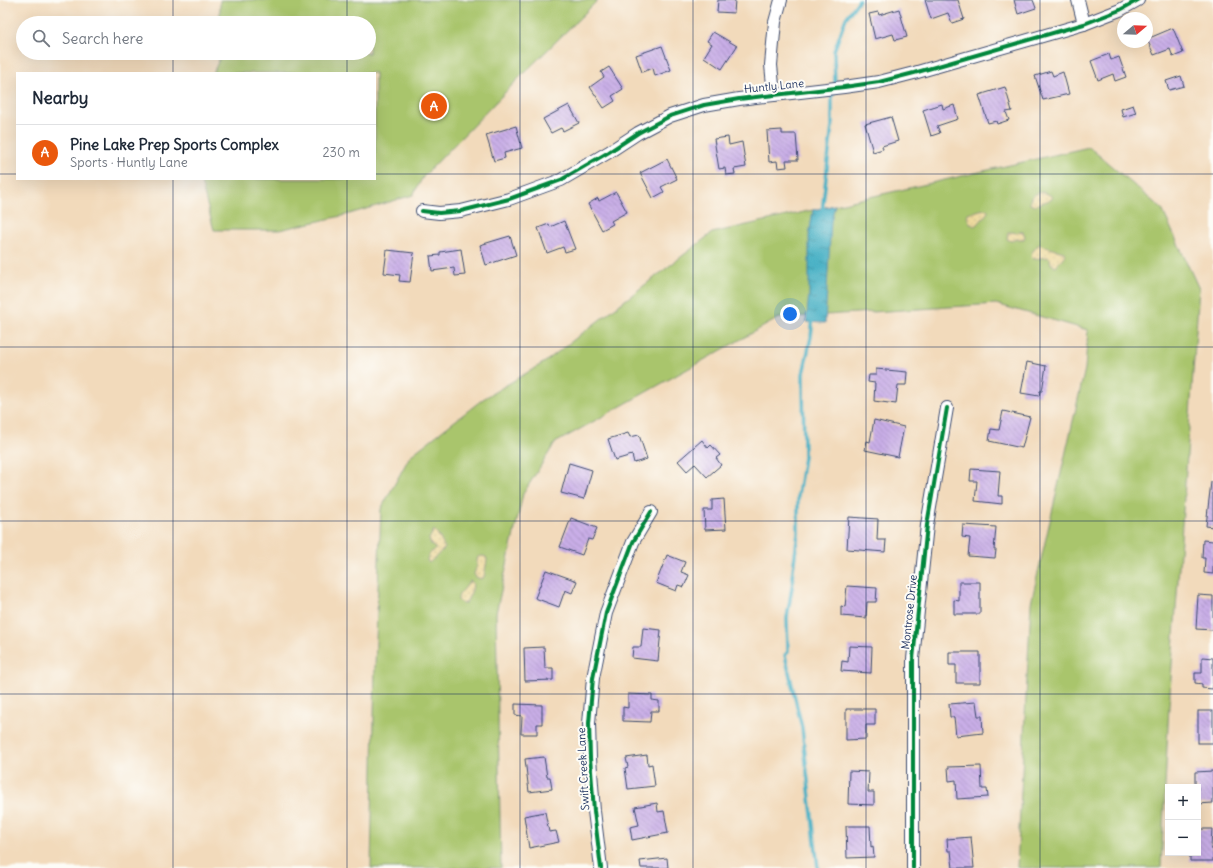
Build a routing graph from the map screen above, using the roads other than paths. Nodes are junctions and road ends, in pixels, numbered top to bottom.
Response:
1 (781, 0) edge
2 (1078, 0) edge
3 (1138, 0) edge
4 (1084, 24) junction
5 (774, 95) junction
6 (422, 211) dead end
7 (947, 408) dead end
8 (650, 512) dead end
9 (601, 868) edge
10 (913, 868) edge

1 - 5 street
2 - 4 street
3 - 4 street, Huntly Lane
4 - 5 street, Huntly Lane
5 - 6 street, Huntly Lane
7 - 10 street, Montrose Drive
8 - 9 street, Swift Creek Lane

